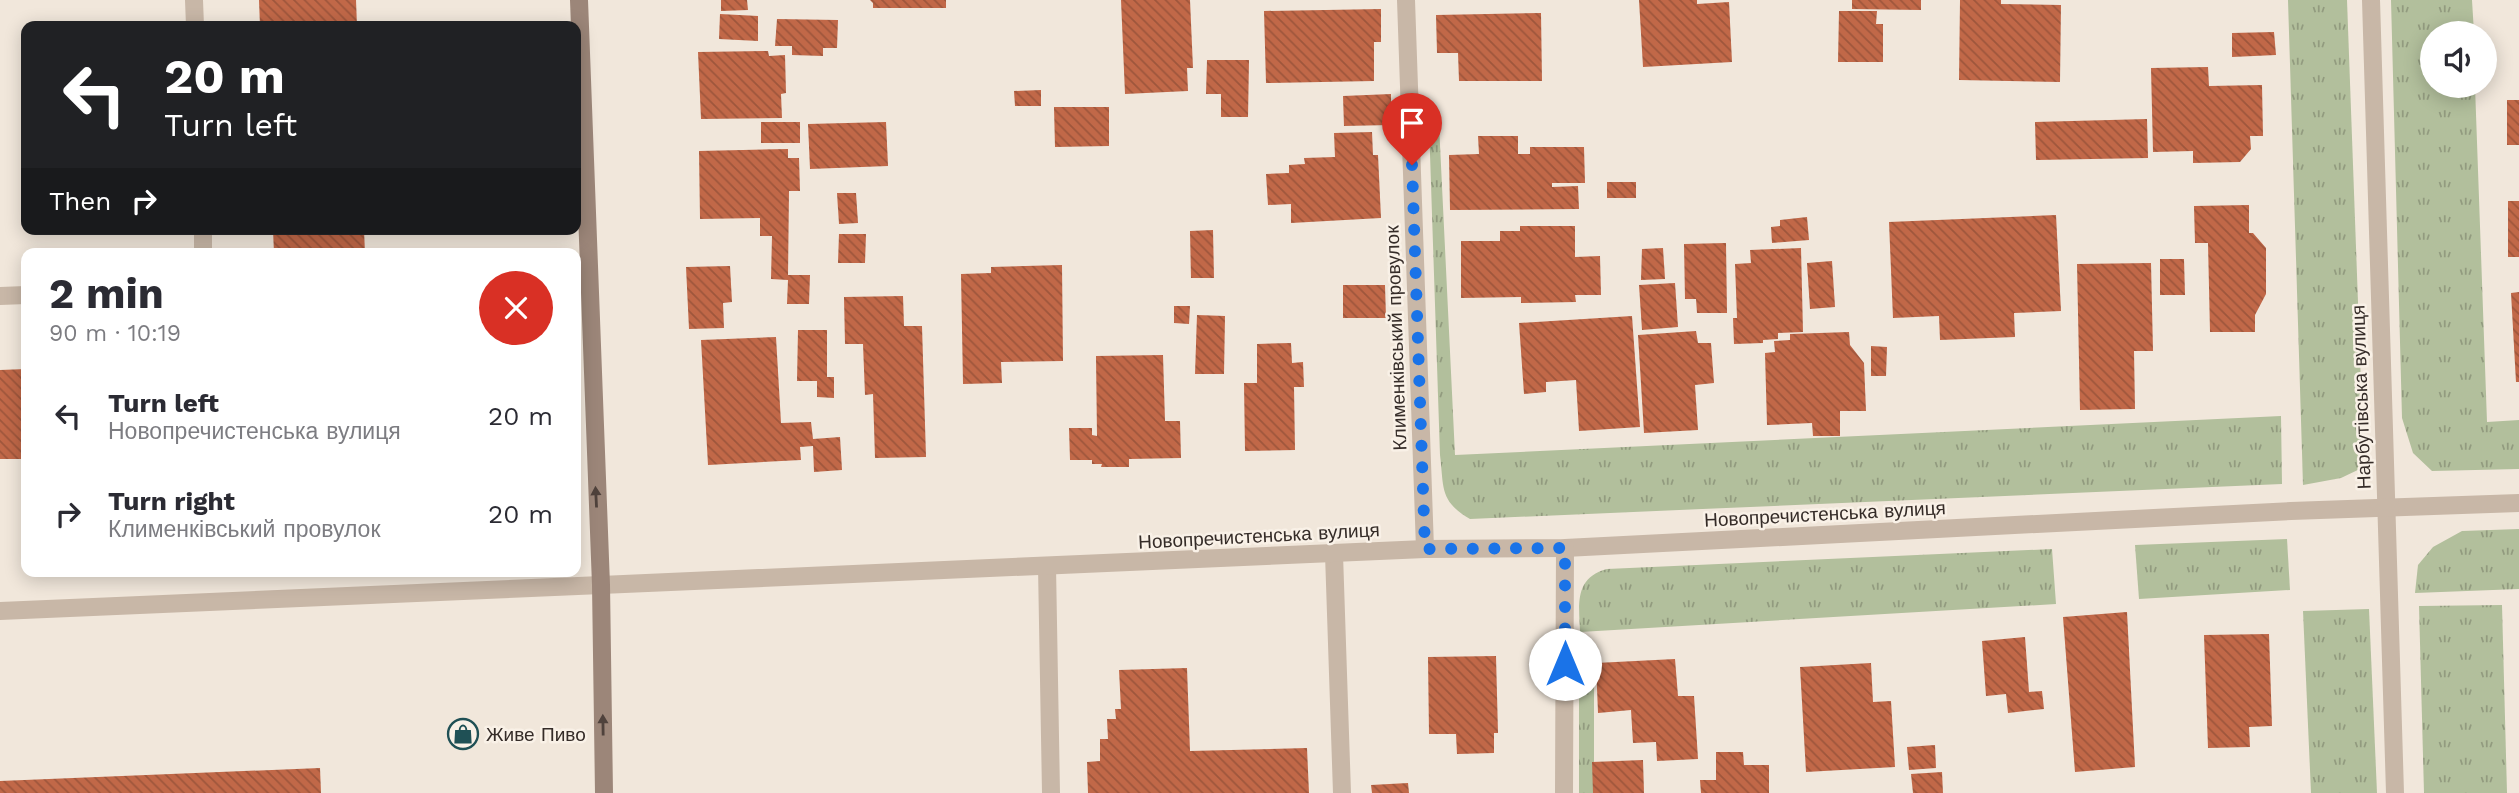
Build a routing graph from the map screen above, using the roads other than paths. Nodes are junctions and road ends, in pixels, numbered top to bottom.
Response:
1 (194, 0) edge
2 (579, 0) edge
3 (1406, 0) edge
4 (2371, 0) edge
5 (195, 21) edge
6 (580, 21) edge
7 (581, 53) edge
8 (21, 295) edge
9 (0, 296) edge
10 (2519, 503) edge
11 (2386, 509) junction
12 (1565, 548) junction
13 (1425, 549) junction
14 (1334, 554) junction
15 (1047, 566) junction
16 (601, 585) junction
17 (0, 611) edge
18 (604, 793) edge
19 (1051, 793) edge
20 (1342, 793) edge
21 (1564, 793) edge
22 (2395, 793) edge

1 - 5 street
6 -> 2 main road
3 - 13 street, Клименківський провулок
4 - 11 street, Нарбутівська вулиця
16 -> 7 main road
8 - 9 street
10 - 11 street, Новопречистенська вулиця
11 - 12 street, Новопречистенська вулиця
11 - 22 street, Нарбутівська вулиця
12 - 13 street, Новопречистенська вулиця
12 - 21 street
13 - 14 street, Новопречистенська вулиця
14 - 15 street, Новопречистенська вулиця
14 - 20 street
15 - 16 street, Новопречистенська вулиця
15 - 19 street
16 - 17 street, Новопречистенська вулиця
18 -> 16 main road

